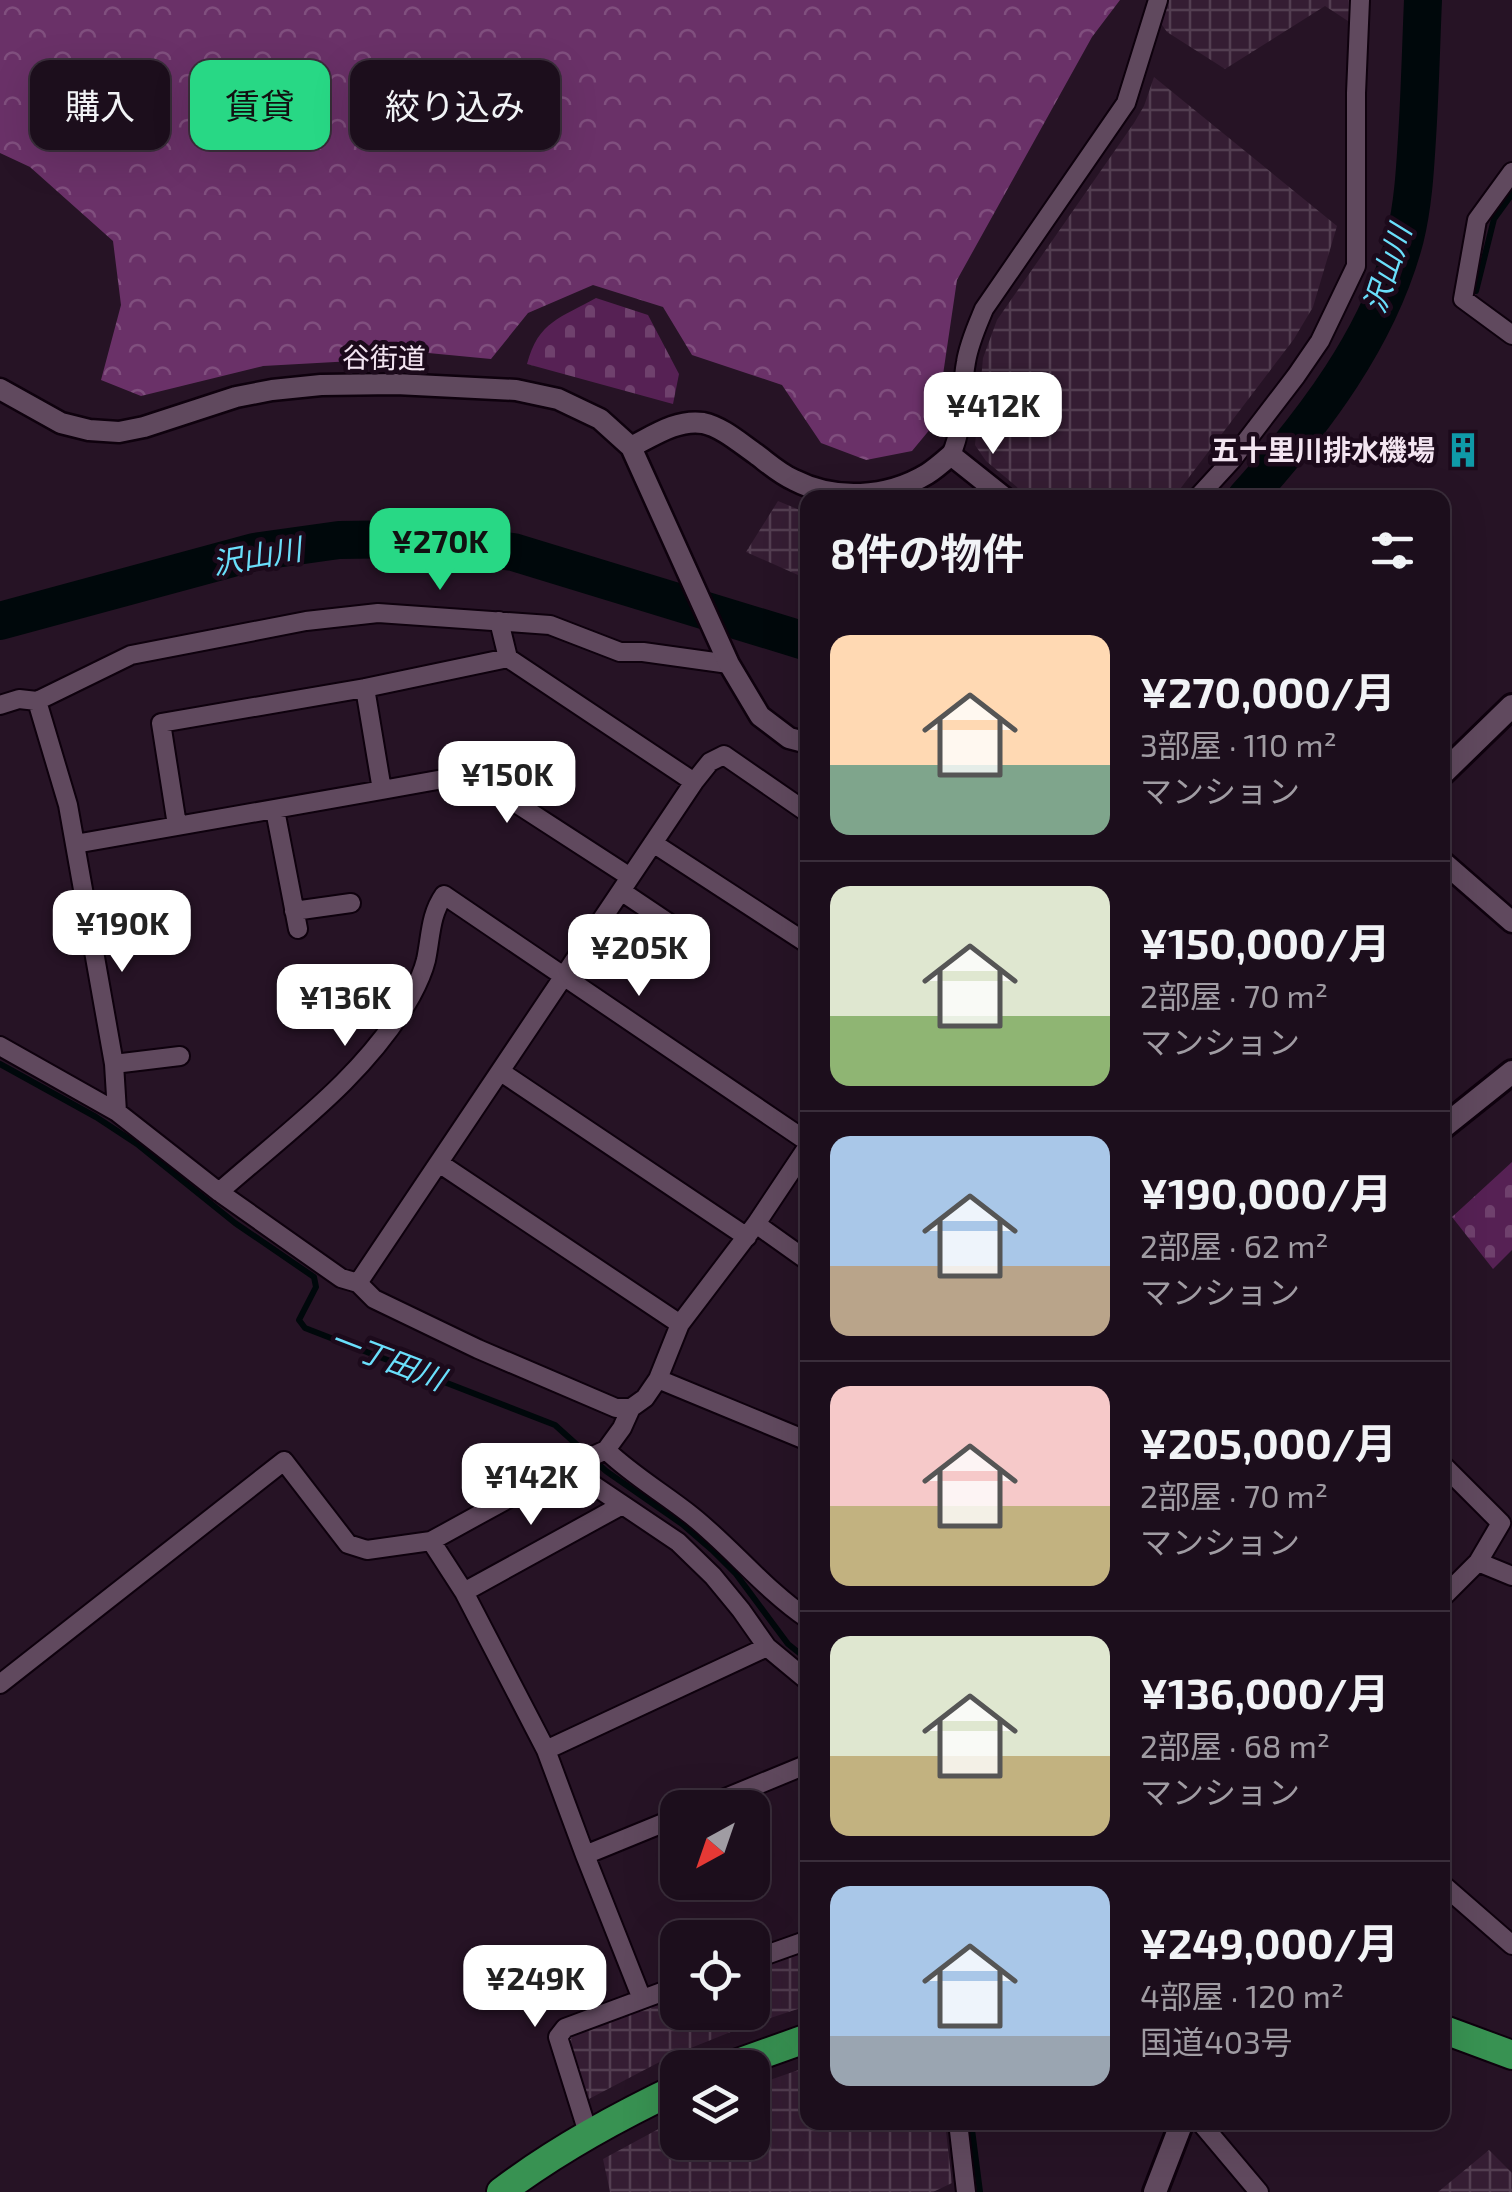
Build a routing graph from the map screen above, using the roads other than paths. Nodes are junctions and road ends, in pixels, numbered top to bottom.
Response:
1 (1158, 0) edge
2 (1360, 0) edge
3 (1512, 172) edge
4 (1512, 335) edge
5 (0, 389) edge
6 (631, 447) junction
7 (951, 455) junction
8 (825, 490) edge
9 (879, 490) edge
10 (995, 490) edge
11 (1204, 490) edge
12 (498, 621) junction
13 (726, 656) junction
14 (508, 658) junction
15 (365, 688) junction
16 (37, 700) junction
17 (0, 705) edge
18 (1512, 706) edge
19 (800, 741) edge
20 (1450, 766) edge
21 (694, 782) junction
22 (382, 790) junction
23 (800, 807) edge
24 (274, 810) junction
25 (177, 825) junction
26 (653, 843) junction
27 (75, 844) junction
28 (1450, 868) edge
29 (625, 884) junction
30 (350, 903) dead end
31 (1512, 922) edge
32 (688, 936) dead end
33 (800, 939) edge
34 (564, 976) junction
35 (0, 1046) edge
36 (180, 1056) dead end
37 (114, 1064) junction
38 (500, 1072) junction
39 (1512, 1072) edge
40 (116, 1112) junction
41 (1450, 1122) edge
42 (800, 1138) edge
43 (800, 1156) edge
44 (439, 1163) junction
45 (219, 1192) junction
46 (751, 1230) junction
47 (800, 1257) edge
48 (358, 1283) junction
49 (680, 1324) junction
50 (658, 1380) junction
51 (632, 1408) junction
52 (800, 1438) edge
53 (588, 1458) junction
54 (1450, 1472) edge
55 (622, 1505) junction
56 (430, 1541) junction
57 (1478, 1562) junction
58 (1512, 1576) edge
59 (1450, 1590) edge
60 (464, 1592) junction
61 (800, 1612) edge
62 (767, 1647) junction
63 (800, 1674) edge
64 (0, 1684) edge
65 (546, 1750) junction
66 (800, 1767) edge
67 (745, 1790) edge
68 (660, 1825) edge
69 (585, 1856) junction
70 (1450, 1891) edge
71 (800, 1943) edge
72 (1512, 1945) edge
73 (770, 1954) edge
74 (660, 1992) edge
75 (642, 1999) junction
76 (1450, 2031) edge
77 (800, 2041) edge
78 (770, 2052) edge
79 (1512, 2055) edge
80 (660, 2098) edge
81 (959, 2130) edge
82 (1179, 2130) edge
83 (1207, 2130) edge
84 (589, 2136) junction
85 (501, 2192) edge
86 (966, 2192) edge
87 (1155, 2192) edge
88 (1259, 2192) edge

1 - 7 street
2 - 11 street
3 - 4 street
5 - 6 street, 谷街道
6 - 8 street
6 - 13 street, 谷街道
7 - 9 street
7 - 10 street
12 - 13 street
12 - 14 street
12 - 16 street
13 - 19 street
14 - 15 street
14 - 21 street
15 - 22 street
15 - 25 street
16 - 17 street
16 - 27 street
18 - 20 main road
21 - 23 street
21 - 26 street
22 - 24 street
22 - 29 street
24 - 25 street
24 - 30 street
25 - 27 street
26 - 29 street
26 - 33 street
27 - 37 street
28 - 31 street
29 - 32 street
29 - 34 street
34 - 38 street
34 - 42 street
34 - 45 street
35 - 40 street
36 - 37 street
37 - 40 street
38 - 44 street
38 - 46 street
39 - 41 main road
40 - 45 street
43 - 46 street
44 - 48 street
44 - 49 street
45 - 48 street
46 - 47 street
46 - 49 street
48 - 51 street
49 - 50 street
50 - 51 street
50 - 52 street
51 - 53 street
53 - 55 street
53 - 56 street
53 - 61 street
54 - 57 street
55 - 60 street
55 - 62 street
56 - 60 street
56 - 64 street
57 - 58 street
57 - 59 street
60 - 65 street
62 - 63 street
62 - 65 street
65 - 69 street
66 - 67 street
68 - 69 street
69 - 75 street
70 - 72 street
71 - 73 street
74 - 75 street
75 - 84 street
76 - 79 highway
77 - 78 highway
80 - 84 highway
81 - 86 street
82 - 87 main road
83 - 88 street
84 - 85 highway

